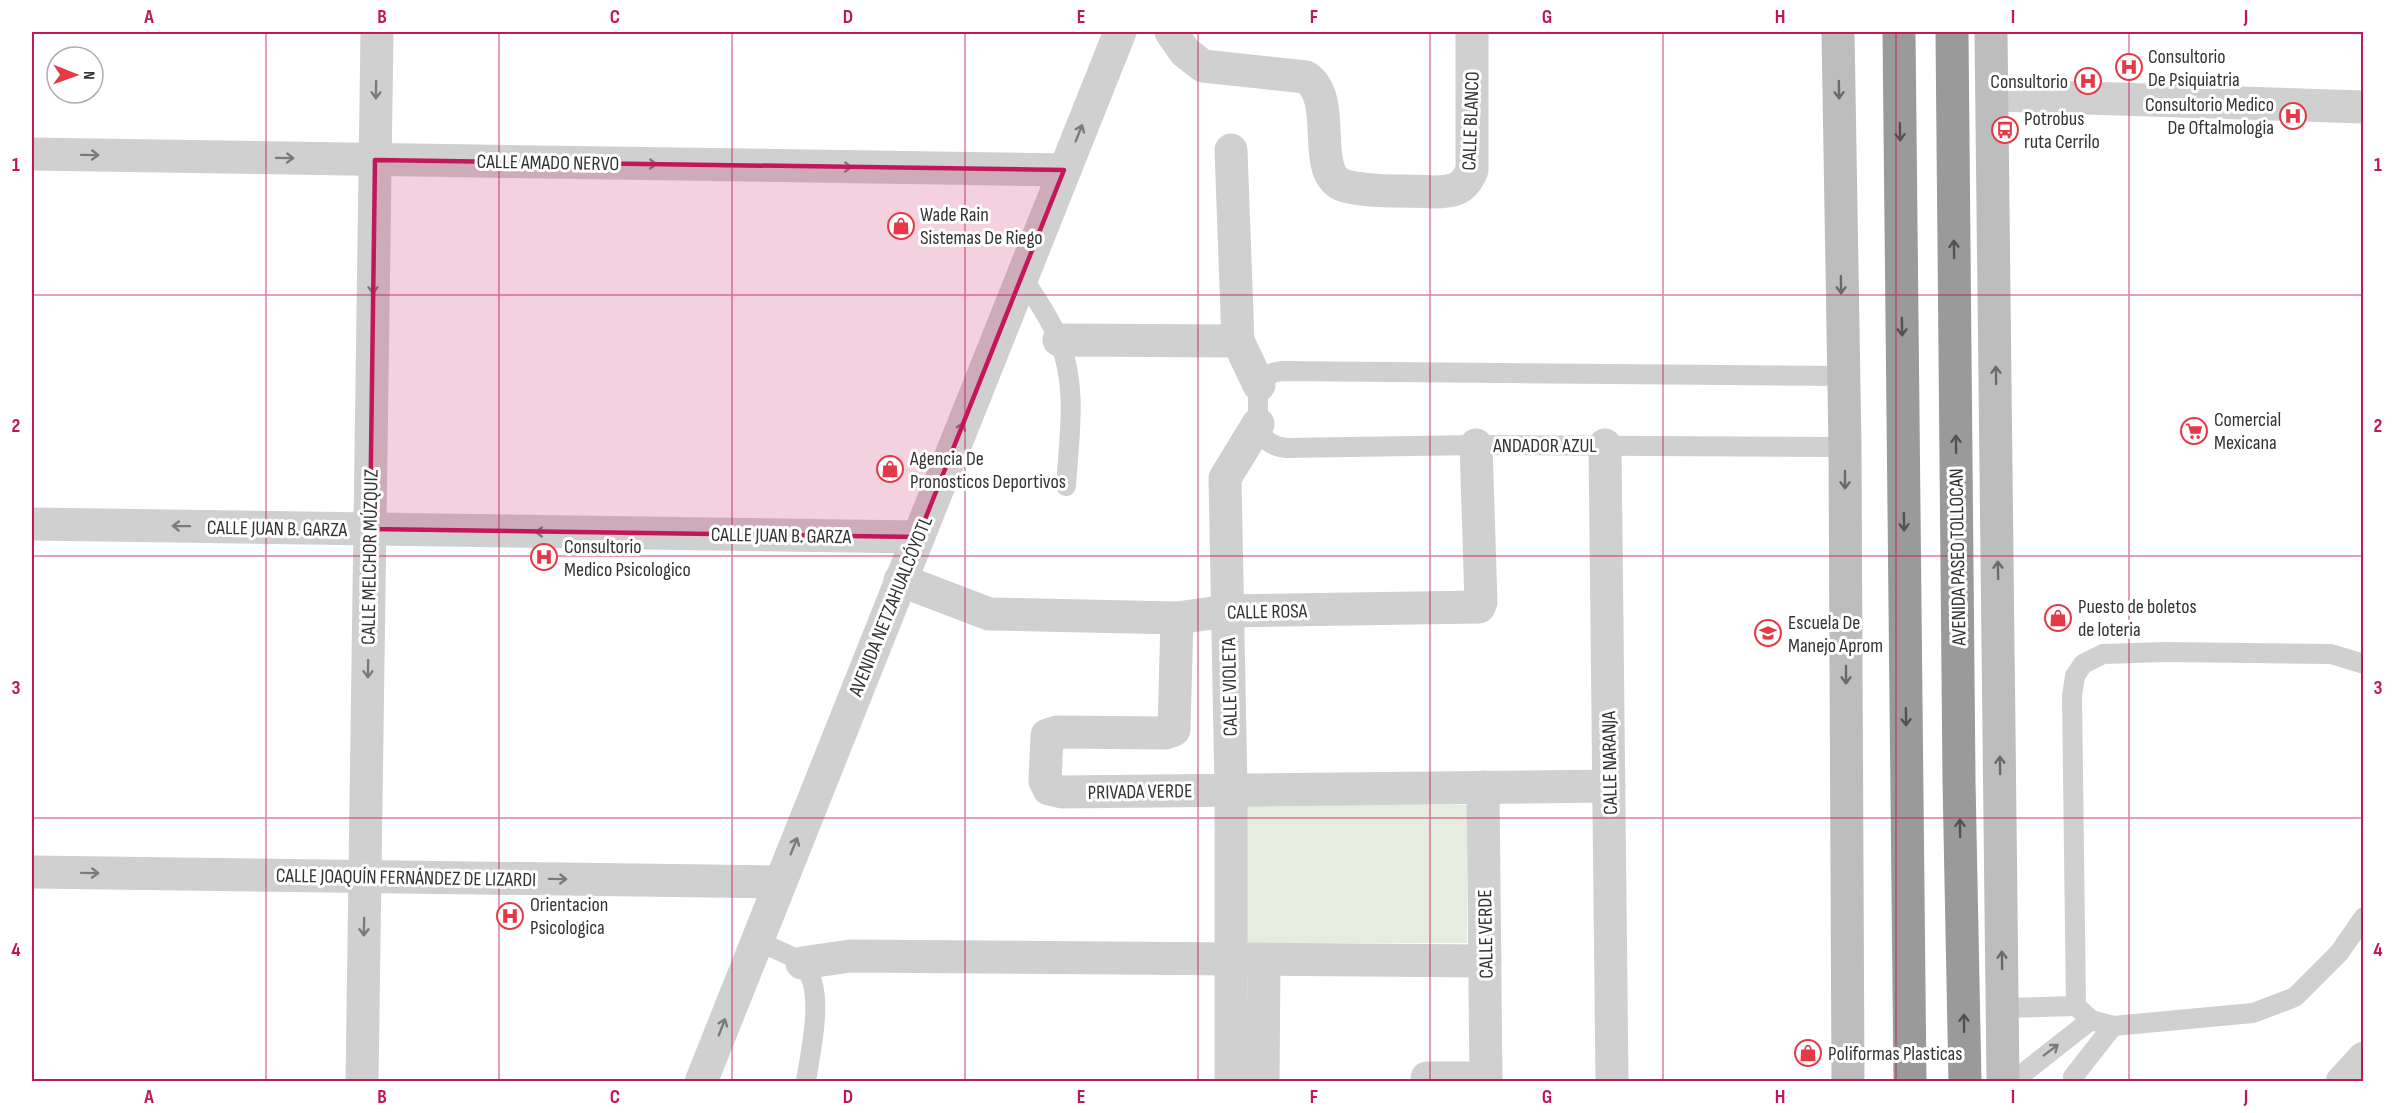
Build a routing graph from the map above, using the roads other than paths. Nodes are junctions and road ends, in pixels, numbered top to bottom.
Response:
1 (377, 32) edge
2 (1120, 32) edge
3 (1171, 32) edge
4 (1472, 32) edge
5 (1838, 32) edge
6 (1899, 32) edge
7 (1952, 32) edge
8 (1991, 32) edge
9 (1993, 95) junction
10 (2364, 107) edge
11 (1231, 150) dead end
12 (32, 154) edge
13 (375, 160) junction
14 (1064, 170) junction
15 (1022, 277) junction
16 (1059, 340) junction
17 (1238, 341) junction
18 (1842, 376) junction
19 (1259, 385) junction
20 (1258, 424) junction
21 (1476, 445) junction
22 (1605, 445) junction
23 (1845, 447) junction
24 (1066, 486) dead end
25 (32, 524) edge
26 (370, 529) junction
27 (918, 537) junction
28 (900, 580) junction
29 (1227, 611) junction
30 (1177, 618) junction
31 (2364, 664) edge
32 (1609, 786) junction
33 (1483, 787) junction
34 (1231, 790) junction
35 (32, 872) edge
36 (365, 876) junction
37 (780, 882) junction
38 (2364, 917) edge
39 (756, 941) junction
40 (1230, 958) junction
41 (1264, 960) junction
42 (1485, 961) junction
43 (802, 963) junction
44 (2076, 1006) junction
45 (2003, 1008) junction
46 (2091, 1020) junction
47 (2113, 1026) junction
48 (2364, 1058) edge
49 (2073, 1077) dead end
50 (1427, 1078) dead end
51 (1486, 1080) edge
52 (362, 1082) edge
53 (701, 1082) edge
54 (806, 1082) edge
55 (1231, 1082) edge
56 (1263, 1082) edge
57 (1612, 1082) edge
58 (1848, 1082) edge
59 (1910, 1082) edge
60 (1965, 1082) edge
61 (2003, 1082) edge
62 (2012, 1082) edge
63 (2342, 1082) edge

1 -> 13 street, CALLE MELCHOR MÚZQUIZ
14 -> 2 street, AVENIDA NETZAHUALCÓYOTL
3 - 4 street, CALLE BLANCO
5 -> 18 main road
6 -> 59 highway
60 -> 7 highway, AVENIDA PASEO TOLLOCAN
8 - 9 main road, AVENIDA PASEO TOLLOCAN
9 - 10 street
45 -> 9 main road, AVENIDA PASEO TOLLOCAN
11 - 17 street
12 -> 13 street, CALLE AMADO NERVO
13 -> 14 street, CALLE AMADO NERVO
13 -> 26 street, CALLE MELCHOR MÚZQUIZ
14 - 15 street, AVENIDA NETZAHUALCÓYOTL
15 - 16 lane
27 -> 15 street, AVENIDA NETZAHUALCÓYOTL
16 - 17 street
16 - 24 lane
17 - 19 street
18 - 19 lane
18 - 23 main road
19 - 20 lane
20 - 21 lane, ANDADOR AZUL
20 - 29 street, CALLE VIOLETA
21 - 22 lane, ANDADOR AZUL
21 - 29 street, CALLE ROSA
22 - 23 lane, ANDADOR AZUL
22 - 32 street, CALLE NARANJA
23 -> 58 main road
26 -> 25 street, CALLE JUAN B. GARZA
27 -> 26 street, CALLE JUAN B. GARZA
26 -> 36 street, CALLE MELCHOR MÚZQUIZ
27 - 28 street, AVENIDA NETZAHUALCÓYOTL
28 - 30 street, CALLE ROSA
37 -> 28 street, AVENIDA NETZAHUALCÓYOTL
29 - 30 street, CALLE ROSA
29 - 34 street, CALLE VIOLETA
30 - 34 street, PRIVADA VERDE
31 - 44 lane
32 - 33 street
32 - 57 street, CALLE NARANJA
33 - 34 street
33 - 42 street, CALLE VERDE
34 - 40 street, CALLE VIOLETA
35 -> 36 street, CALLE JOAQUÍN FERNÁNDEZ DE LIZARDI
36 -> 37 street, CALLE JOAQUÍN FERNÁNDEZ DE LIZARDI
36 -> 52 street, CALLE MELCHOR MÚZQUIZ
37 - 39 street, AVENIDA NETZAHUALCÓYOTL
38 - 47 lane
39 - 43 lane
53 -> 39 street, AVENIDA NETZAHUALCÓYOTL
40 - 41 street
40 - 43 street
40 - 55 street, CALLE VIOLETA
41 - 42 street
41 - 56 street
42 - 51 street, CALLE VERDE
43 - 54 lane
44 - 45 lane
44 - 46 lane
45 - 61 main road, AVENIDA PASEO TOLLOCAN
46 - 47 lane
62 -> 46 lane
47 - 49 lane
48 - 63 street
50 - 51 street

